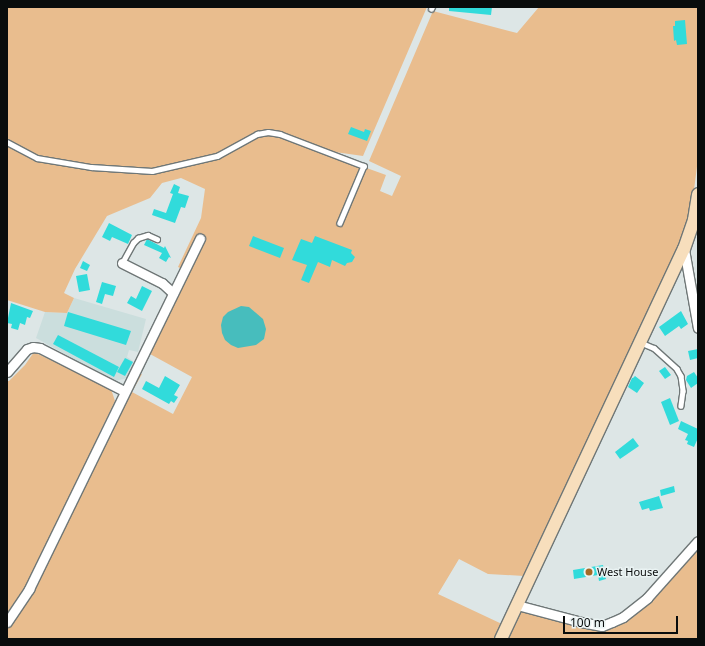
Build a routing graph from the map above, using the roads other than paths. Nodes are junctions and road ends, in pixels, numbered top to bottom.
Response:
1 (7, 142) edge
2 (698, 194) edge
3 (340, 223) dead end
4 (157, 239) dead end
5 (200, 239) dead end
6 (684, 249) junction
7 (122, 263) joint
8 (694, 284) edge
9 (173, 293) junction
10 (698, 328) edge
11 (640, 343) junction
12 (7, 372) edge
13 (124, 391) junction
14 (681, 406) dead end
15 (698, 541) edge
16 (517, 606) junction
17 (7, 622) edge
18 (501, 639) edge

1 - 3 lane
2 - 6 main road
4 - 7 lane
5 - 9 street
6 - 8 street
6 - 11 main road
7 - 9 street
8 - 10 street
9 - 13 street
11 - 14 lane
11 - 16 main road
12 - 13 street
13 - 17 street
15 - 16 street
16 - 18 main road

